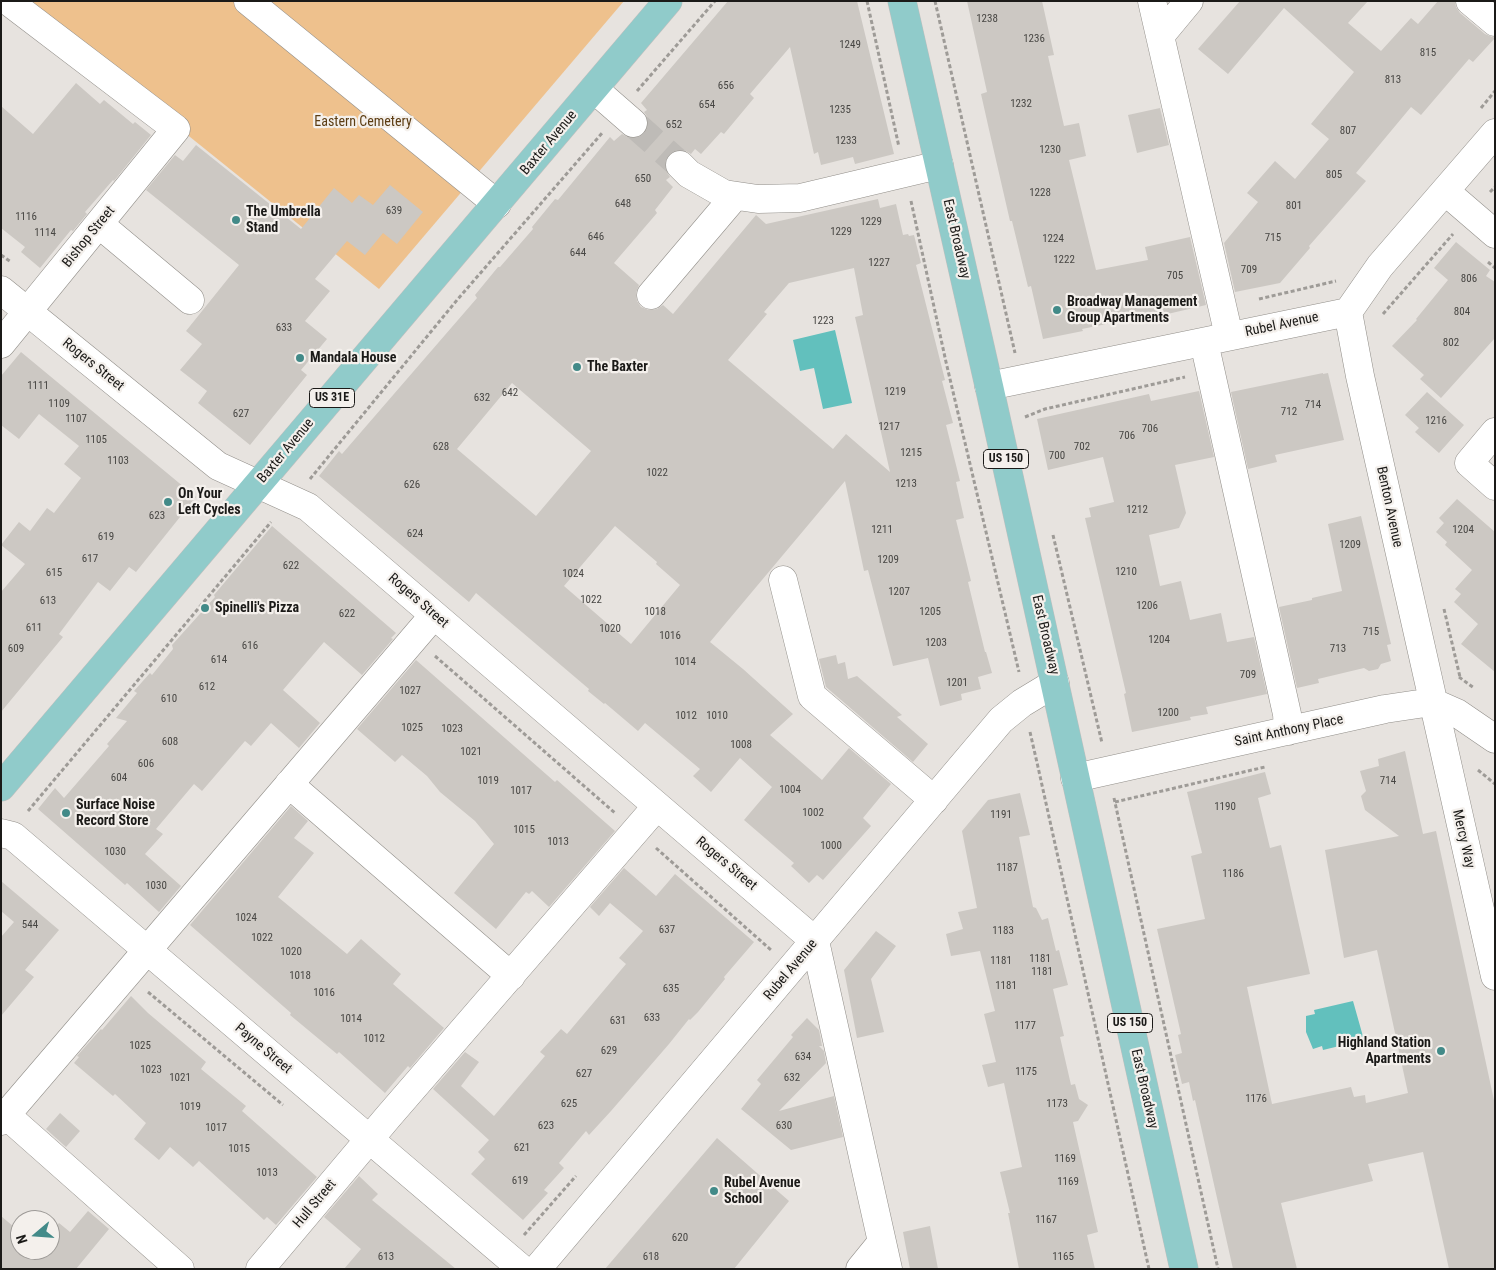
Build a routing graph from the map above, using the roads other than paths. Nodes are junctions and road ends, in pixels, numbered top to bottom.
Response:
1 (8, 1) edge
2 (248, 1) edge
3 (668, 1) edge
4 (902, 1) edge
5 (1152, 1) edge
6 (1189, 1) edge
7 (1470, 1) edge
8 (1495, 22) edge
9 (1160, 36) junction
10 (594, 89) junction
11 (633, 124) tunnel mouth
12 (1495, 133) edge
13 (939, 165) junction
14 (680, 166) tunnel mouth
15 (1445, 192) junction
16 (735, 196) junction
17 (497, 204) junction
18 (99, 224) junction
19 (1495, 234) edge
20 (1, 290) edge
21 (651, 295) dead end
22 (190, 300) dead end
23 (28, 312) junction
24 (1348, 312) junction
25 (1217, 339) junction
26 (1, 344) edge
27 (990, 386) junction
28 (1495, 432) edge
29 (259, 484) junction
30 (1495, 486) edge
31 (783, 580) dead end
32 (434, 614) junction
33 (1055, 683) junction
34 (1432, 702) junction
35 (1288, 731) junction
36 (1495, 739) edge
37 (1076, 778) junction
38 (289, 784) junction
39 (1, 787) edge
40 (934, 800) junction
41 (657, 806) junction
42 (1, 834) edge
43 (816, 941) junction
44 (148, 950) junction
45 (511, 976) junction
46 (1495, 976) edge
47 (4, 1118) edge
48 (370, 1139) junction
49 (882, 1242) junction
50 (180, 1269) edge
51 (260, 1269) edge
52 (522, 1269) edge
53 (537, 1269) edge
54 (860, 1269) edge
55 (888, 1269) edge
56 (1184, 1269) edge

1 - 18 street, Bishop Street
2 - 17 street
3 - 10 main road, Baxter Avenue / US 31E
4 - 13 main road, East Broadway / US 150
5 - 9 street
6 - 9 street
7 - 8 street
9 - 25 street
10 - 11 street
10 - 17 main road, Baxter Avenue / US 31E
12 - 15 street
13 - 16 street
13 - 27 main road, East Broadway / US 150
14 - 16 street
15 - 19 street
15 - 24 street
16 - 21 street
17 - 29 main road, Baxter Avenue / US 31E
18 - 22 street
18 - 23 street, Bishop Street
20 - 23 street, Rogers Street
23 - 26 street, Bishop Street
23 - 29 street, Rogers Street
24 - 25 street, Rubel Avenue
24 - 34 street, Benton Avenue
25 - 27 street, Rubel Avenue
25 - 35 street
27 - 33 main road, East Broadway / US 150
28 - 30 street
29 - 32 street, Rogers Street
29 - 39 main road, Baxter Avenue / US 31E
31 - 40 street
32 - 38 street
32 - 41 street, Rogers Street
33 - 37 main road, East Broadway / US 150
33 - 40 street, Rubel Avenue
34 - 35 street, Saint Anthony Place
34 - 36 street
34 - 46 street, Mercy Way
35 - 37 street, Saint Anthony Place
37 - 56 main road, East Broadway / US 150
38 - 44 street
38 - 45 street
40 - 43 street, Rubel Avenue
41 - 43 street, Rogers Street
41 - 45 street, Hull Street
42 - 44 street, Payne Street
43 - 49 street
43 - 53 street, Rubel Avenue
44 - 47 street
44 - 48 street, Payne Street
45 - 48 street, Hull Street
47 - 50 street
48 - 51 street, Hull Street
48 - 52 street, Payne Street
49 - 54 street
49 - 55 street

